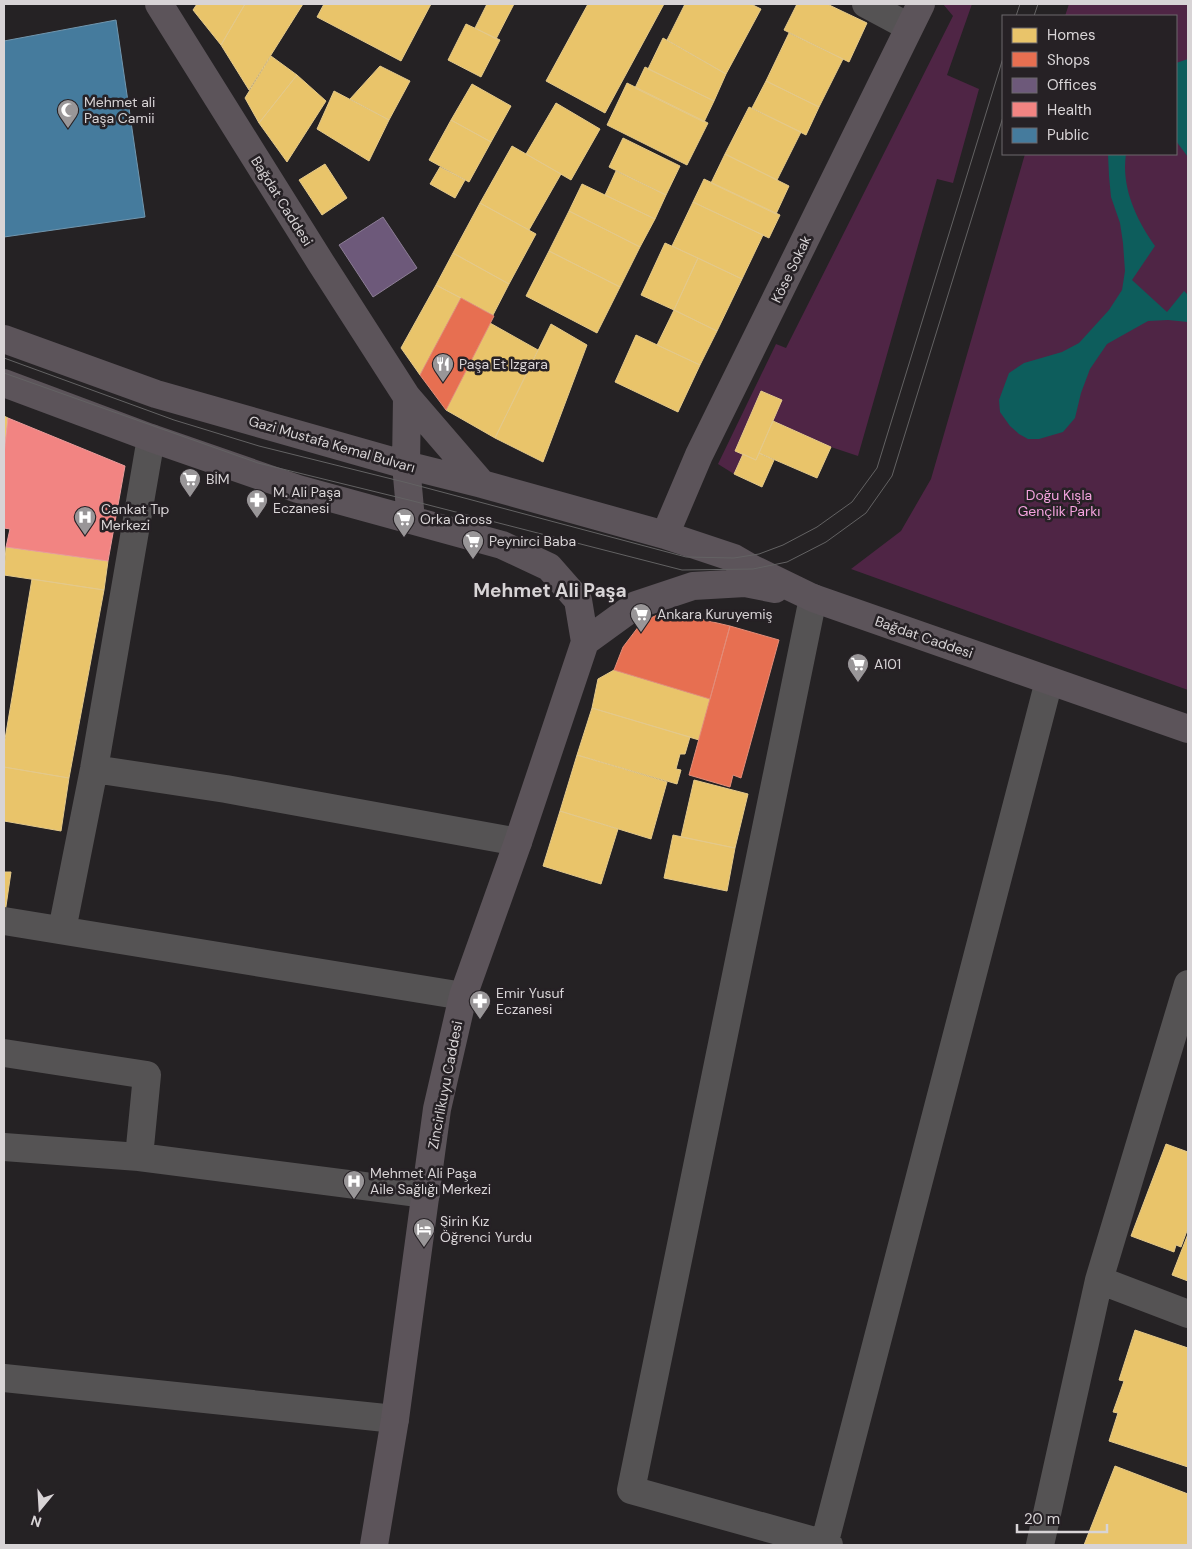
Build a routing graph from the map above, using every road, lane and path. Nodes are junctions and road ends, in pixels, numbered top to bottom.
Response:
1 (159, 4) edge
2 (866, 4) edge
3 (915, 15) edge
4 (4, 339) edge
5 (4, 384) edge
6 (407, 397) junction
7 (151, 438) junction
8 (406, 465) junction
9 (482, 484) junction
10 (411, 520) junction
11 (664, 535) junction
12 (813, 598) junction
13 (585, 642) junction
14 (1049, 681) junction
15 (1188, 729) edge
16 (94, 769) junction
17 (518, 842) junction
18 (4, 921) edge
19 (62, 930) junction
20 (1188, 984) edge
21 (463, 996) junction
22 (4, 1053) edge
23 (4, 1147) edge
24 (139, 1157) junction
25 (426, 1194) junction
26 (1099, 1280) junction
27 (1188, 1314) edge
28 (4, 1378) edge
29 (395, 1419) junction
30 (374, 1545) edge
31 (826, 1545) edge
32 (1040, 1545) edge

1 - 6 main road, Bağdat Caddesi
2 - 3 street
3 - 11 main road, Köse Sokak
4 - 8 main road, Gazi Mustafa Kemal Bulvarı
5 - 7 main road
6 - 8 main road
6 - 9 main road, Bağdat Caddesi
7 - 10 main road
7 - 16 street
8 - 9 main road, Gazi Mustafa Kemal Bulvarı
8 - 10 main road
9 - 11 main road, Gazi Mustafa Kemal Bulvarı
10 - 13 main road, Zincirlikuyu Caddesi
11 - 12 main road, Bağdat Caddesi
12 - 13 main road
12 - 14 main road, Bağdat Caddesi
12 - 31 street
13 - 17 main road, Zincirlikuyu Caddesi
14 - 15 main road, Bağdat Caddesi
14 - 31 street
16 - 17 street
16 - 19 street
17 - 21 main road, Zincirlikuyu Caddesi
18 - 19 street
19 - 21 street
20 - 26 street
21 - 25 main road, Zincirlikuyu Caddesi
22 - 24 street
23 - 24 street
24 - 25 street
25 - 29 main road, Zincirlikuyu Caddesi
26 - 27 street
26 - 32 street
28 - 29 street
29 - 30 main road, Zincirlikuyu Caddesi

